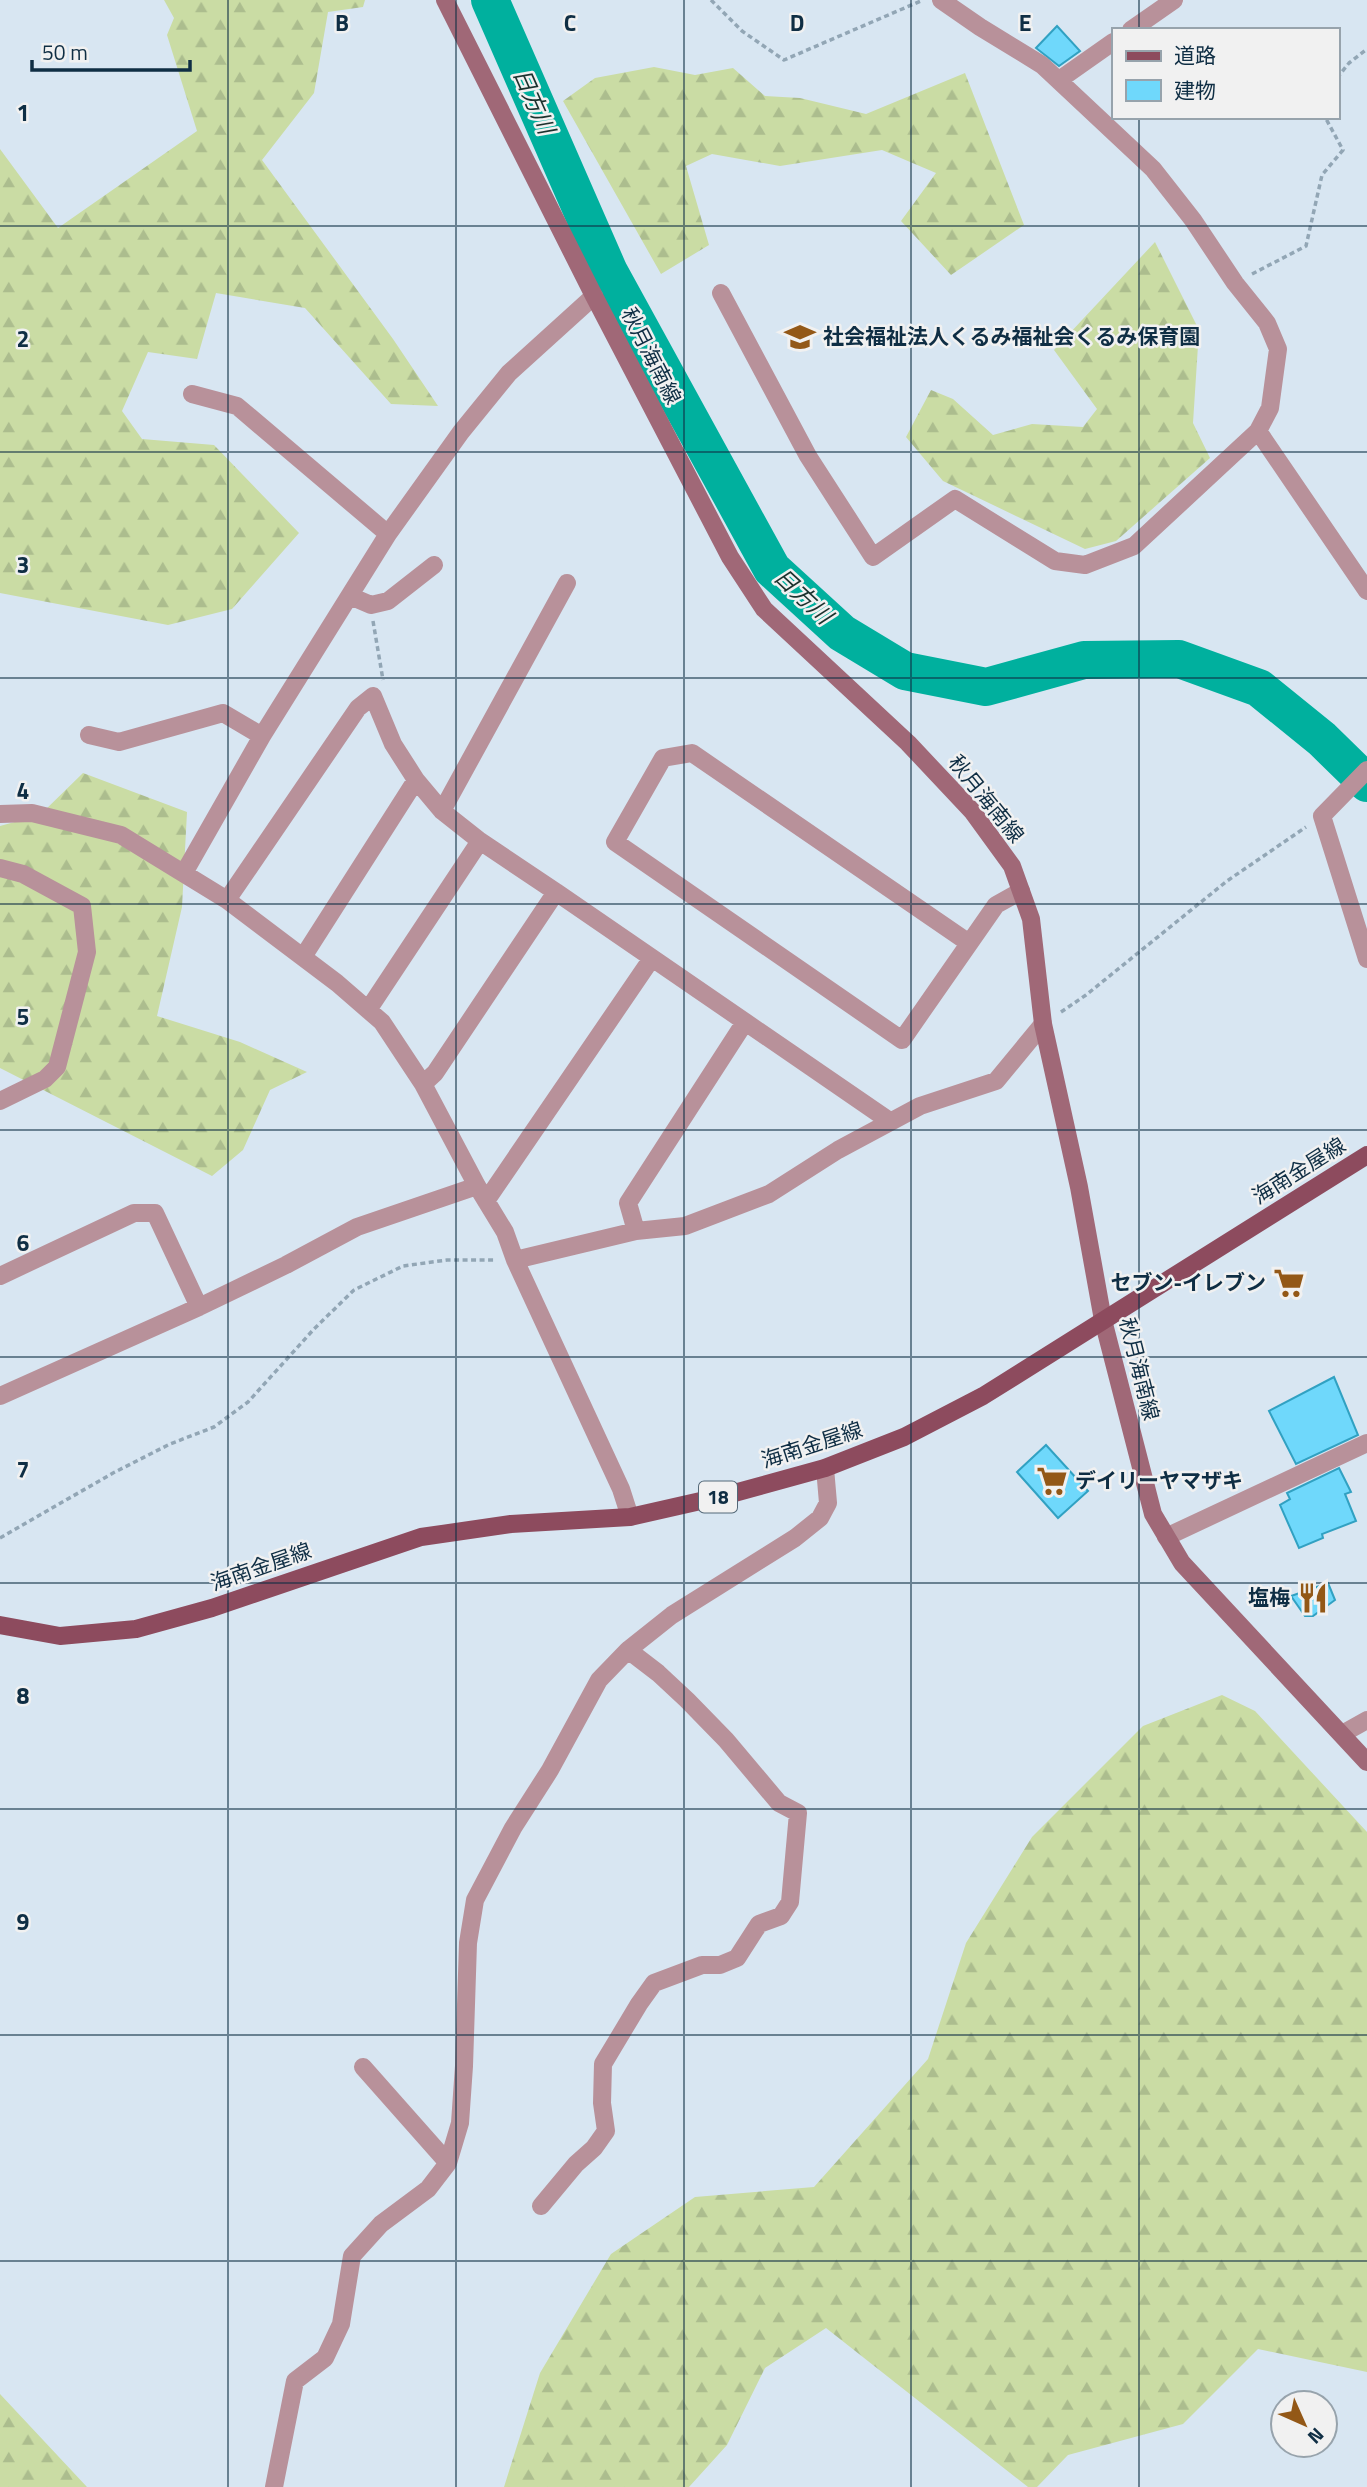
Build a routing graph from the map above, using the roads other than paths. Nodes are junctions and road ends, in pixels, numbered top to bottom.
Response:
1 (445, 0) edge
2 (941, 0) edge
3 (1174, 0) edge
4 (1134, 28) edge
5 (1112, 43) edge
6 (1059, 80) junction
7 (722, 293) dead end
8 (594, 296) junction
9 (192, 394) dead end
10 (1258, 431) junction
11 (388, 534) junction
12 (434, 565) dead end
13 (567, 583) dead end
14 (1367, 591) edge
15 (350, 596) junction
16 (89, 735) dead end
17 (262, 736) junction
18 (1367, 770) edge
19 (416, 780) junction
20 (442, 811) junction
21 (0, 814) edge
22 (480, 841) junction
23 (0, 867) edge
24 (184, 873) junction
25 (1021, 891) junction
26 (555, 892) junction
27 (227, 900) junction
28 (969, 943) junction
29 (303, 957) junction
30 (652, 958) junction
31 (1367, 960) edge
32 (368, 1010) junction
33 (745, 1022) junction
34 (1043, 1024) junction
35 (423, 1084) junction
36 (0, 1101) edge
37 (891, 1122) junction
38 (1367, 1155) edge
39 (482, 1194) junction
40 (636, 1231) junction
41 (515, 1260) junction
42 (0, 1276) edge
43 (199, 1307) junction
44 (1103, 1320) junction
45 (0, 1396) edge
46 (1367, 1443) edge
47 (825, 1468) junction
48 (630, 1517) junction
49 (1166, 1537) junction
50 (0, 1625) edge
51 (628, 1650) junction
52 (1367, 1720) edge
53 (1342, 1734) junction
54 (1367, 1762) edge
55 (363, 2067) dead end
56 (448, 2162) junction
57 (541, 2206) dead end
58 (274, 2487) edge

1 - 8 main road, 秋月海南線
2 - 6 street
3 - 4 street
5 - 6 street
6 - 10 street
7 - 10 street
8 - 11 street
8 - 25 main road, 秋月海南線
9 - 11 street
10 - 14 street
11 - 15 street
12 - 15 street
13 - 20 street
15 - 17 street
16 - 17 street
17 - 24 street
18 - 31 street
19 - 20 street
19 - 27 street
19 - 29 street
20 - 22 street
21 - 24 street
22 - 26 street
22 - 32 street
23 - 36 street
24 - 27 street
25 - 28 street
25 - 34 main road, 秋月海南線
26 - 30 street
26 - 35 street
27 - 29 street
28 - 28 street
29 - 32 street
30 - 33 street
30 - 39 street
32 - 35 street
33 - 37 street
33 - 40 street
34 - 37 street
34 - 44 main road, 秋月海南線
35 - 39 street
37 - 40 street
38 - 44 main road, 海南金屋線 / 18
39 - 41 street
39 - 43 street
40 - 41 street
41 - 48 street
42 - 43 street
43 - 45 street
44 - 47 main road, 海南金屋線 / 18
44 - 49 main road, 秋月海南線
46 - 49 street
47 - 48 main road, 海南金屋線 / 18
47 - 51 street
48 - 50 main road, 海南金屋線 / 18
49 - 53 main road, 秋月海南線
51 - 56 street
51 - 57 street
52 - 53 street
53 - 54 main road, 秋月海南線
55 - 56 street
56 - 58 street

